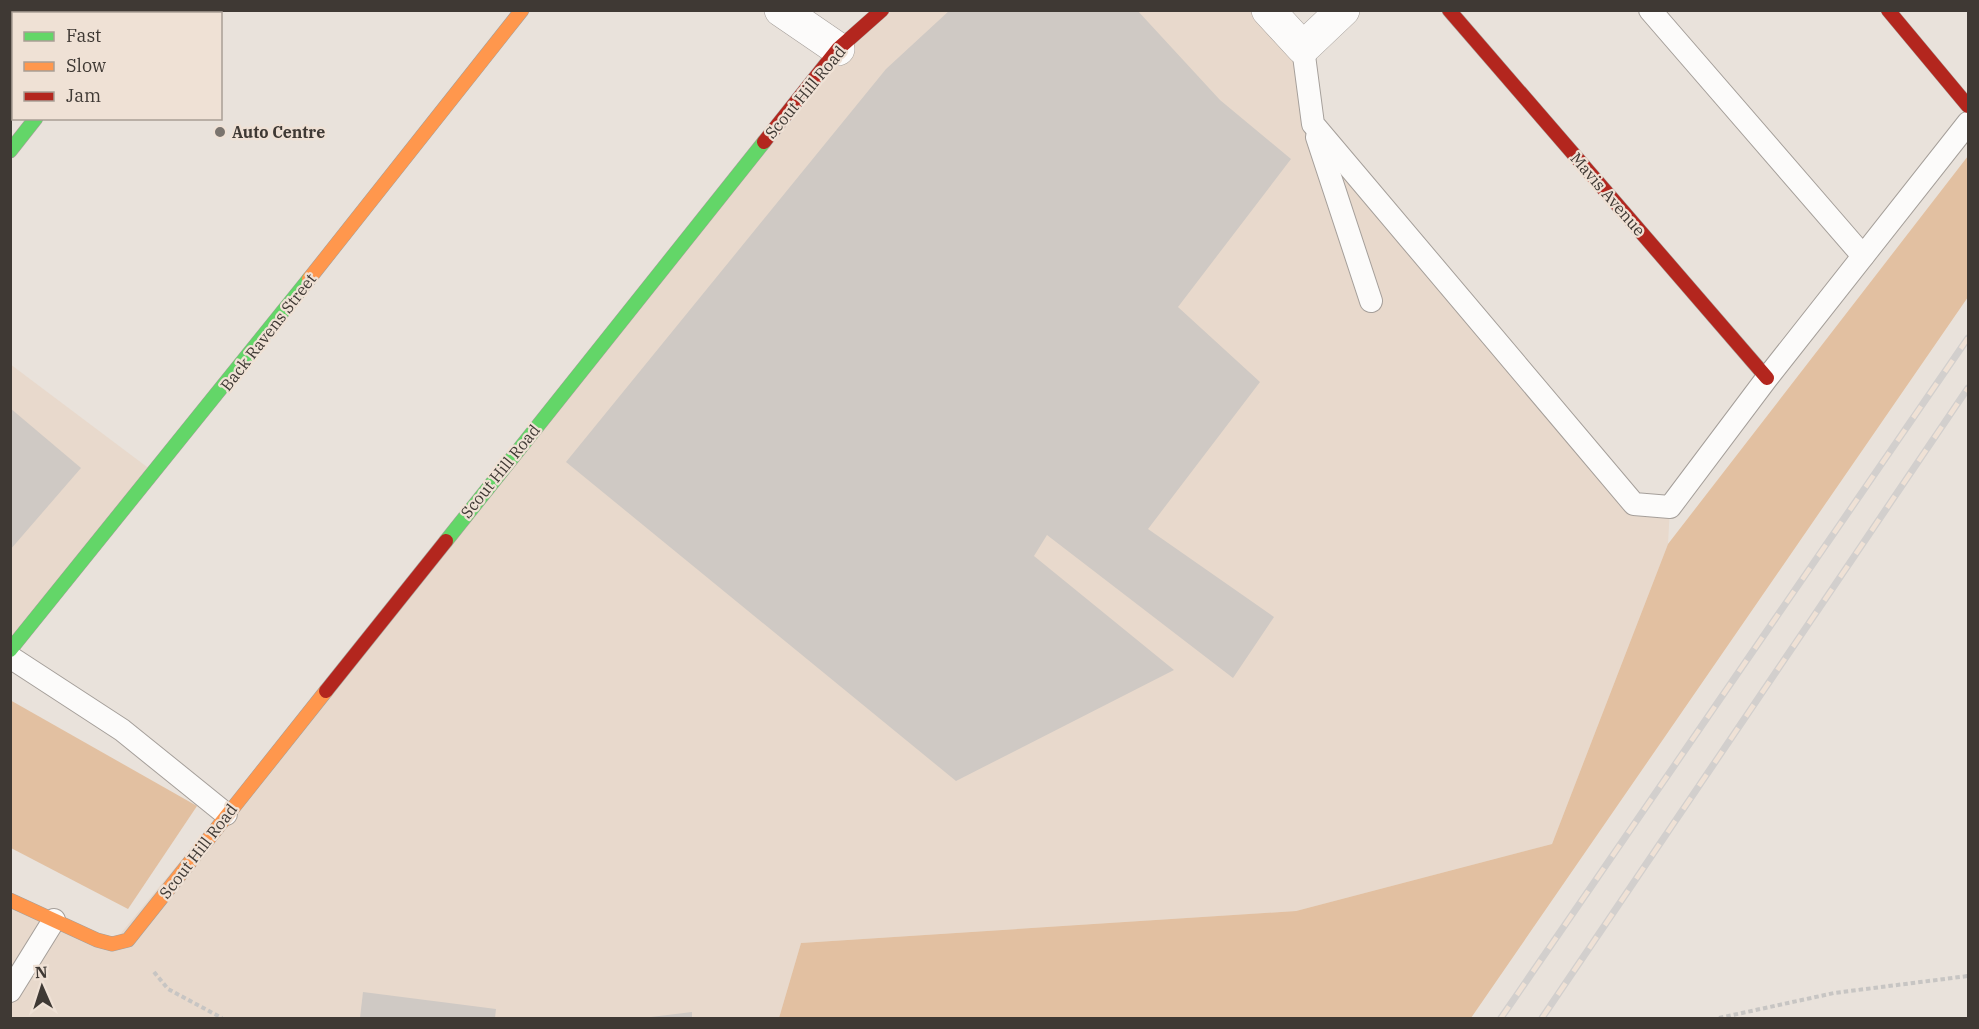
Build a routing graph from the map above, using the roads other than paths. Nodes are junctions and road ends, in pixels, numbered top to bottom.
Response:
1 (522, 10) edge
2 (781, 10) edge
3 (882, 10) edge
4 (1268, 10) edge
5 (1343, 10) edge
6 (1449, 10) edge
7 (1650, 10) edge
8 (1888, 10) edge
9 (838, 48) junction
10 (1303, 48) junction
11 (1968, 106) edge
12 (34, 120) edge
13 (1968, 123) edge
14 (1313, 124) junction
15 (10, 151) edge
16 (1863, 256) junction
17 (1371, 301) dead end
18 (1767, 378) junction
19 (10, 650) edge
20 (10, 657) edge
21 (226, 814) junction
22 (10, 900) edge
23 (54, 920) junction
24 (10, 991) edge

1 - 19 main road, Back Ravens Street
2 - 9 street
3 - 9 main road, Scout Hill Road
4 - 10 street
5 - 10 street
6 - 18 main road, Mavis Avenue
7 - 16 lane
8 - 11 main road
9 - 21 main road, Scout Hill Road
10 - 14 lane
12 - 15 main road
13 - 16 lane
14 - 17 lane
14 - 18 lane
16 - 18 lane
20 - 21 lane
21 - 23 main road, Scout Hill Road
22 - 23 main road
23 - 24 lane

